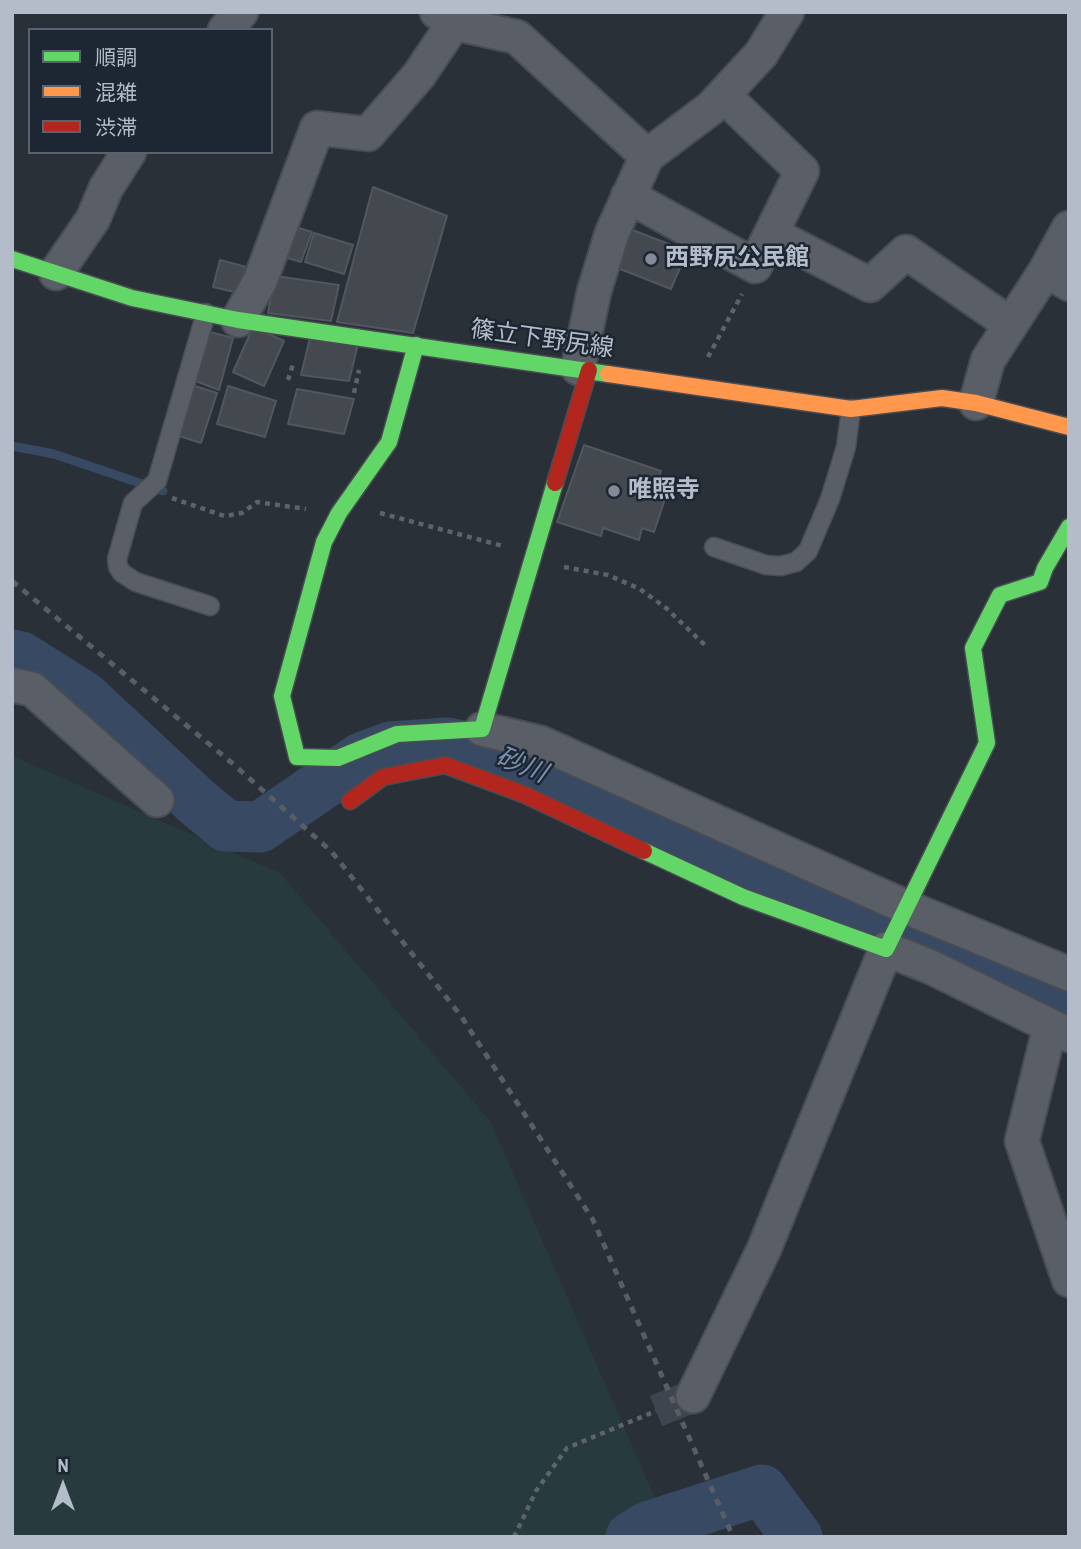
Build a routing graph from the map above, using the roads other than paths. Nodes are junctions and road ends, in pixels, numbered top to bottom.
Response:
1 (241, 12) edge
2 (787, 12) edge
3 (445, 18) edge
4 (227, 28) edge
5 (723, 95) junction
6 (128, 154) edge
7 (647, 156) junction
8 (628, 196) junction
9 (1069, 228) edge
10 (772, 234) junction
11 (12, 259) edge
12 (56, 273) junction
13 (1057, 277) edge
14 (206, 313) junction
15 (238, 320) junction
16 (1010, 324) junction
17 (416, 345) junction
18 (584, 369) junction
19 (976, 403) junction
20 (851, 410) junction
21 (1069, 427) edge
22 (1069, 527) edge
23 (714, 547) dead end
24 (210, 606) dead end
25 (12, 685) edge
26 (482, 729) junction
27 (157, 800) dead end
28 (350, 801) dead end
29 (904, 912) junction
30 (888, 944) junction
31 (1069, 974) edge
32 (1059, 1031) edge
33 (1069, 1280) edge
34 (693, 1396) tunnel mouth

1 - 4 street
2 - 5 street
3 - 7 street
3 - 15 street
5 - 7 street
5 - 10 street
6 - 12 street
7 - 8 street
8 - 10 street
8 - 18 street
9 - 13 street
10 - 16 street
11 - 12 street, 篠立下野尻線
12 - 14 street, 篠立下野尻線
13 - 16 street
14 - 15 street, 篠立下野尻線
14 - 24 lane
15 - 17 street, 篠立下野尻線
16 - 19 street
17 - 18 street, 篠立下野尻線
17 - 26 street
18 - 20 street, 篠立下野尻線
18 - 26 street
19 - 20 street, 篠立下野尻線
19 - 21 street, 篠立下野尻線
20 - 23 lane
22 - 29 street
25 - 27 street
26 - 29 street
28 - 30 street
29 - 30 street
29 - 31 street
30 - 32 street
30 - 34 street
32 - 33 street

